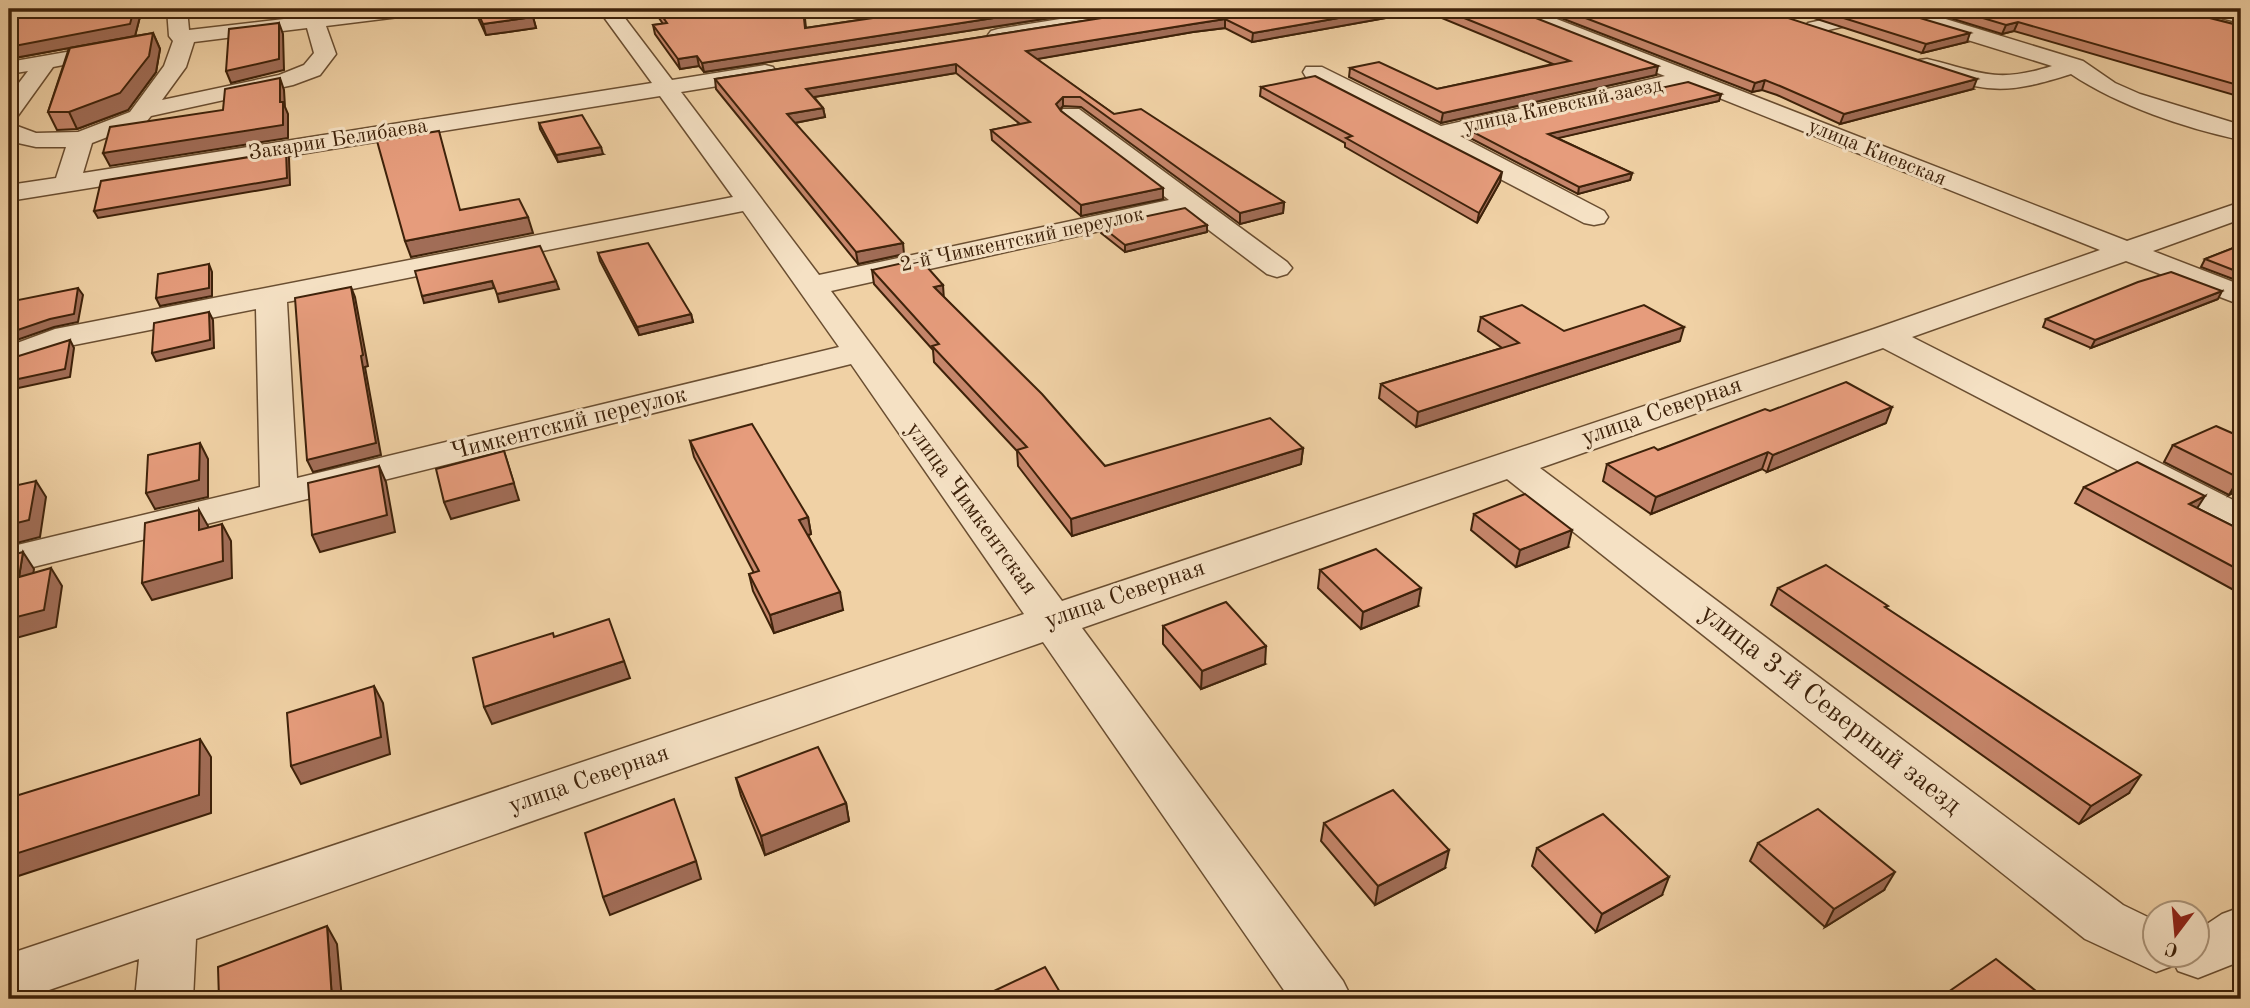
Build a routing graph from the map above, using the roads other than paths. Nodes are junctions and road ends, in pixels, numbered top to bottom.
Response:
1 (177, 9) edge
2 (415, 9) edge
3 (1158, 9) edge
4 (1514, 9) edge
5 (1895, 9) edge
6 (2208, 9) edge
7 (635, 10) edge
8 (610, 11) edge
9 (2241, 17) edge
10 (1792, 20) edge
11 (315, 21) junction
12 (1815, 27) junction
13 (182, 36) junction
14 (981, 37) edge
15 (1853, 40) edge
16 (1903, 57) edge
17 (44, 64) junction
18 (2075, 66) junction
19 (9, 68) edge
20 (790, 68) edge
21 (1314, 72) dead end
22 (1688, 78) junction
23 (667, 88) junction
24 (142, 111) junction
25 (9, 112) edge
26 (1071, 114) edge
27 (9, 130) edge
28 (2241, 133) edge
29 (1438, 134) junction
30 (80, 139) junction
31 (67, 184) junction
32 (9, 193) edge
33 (750, 202) junction
34 (1190, 203) junction
35 (2241, 210) edge
36 (1594, 217) dead end
37 (2123, 250) junction
38 (1277, 268) dead end
39 (812, 286) junction
40 (2241, 296) edge
41 (271, 298) junction
42 (1885, 336) junction
43 (859, 352) junction
44 (9, 357) edge
45 (1510, 463) junction
46 (279, 496) junction
47 (2241, 519) edge
48 (9, 560) edge
49 (1052, 621) junction
50 (170, 924) junction
51 (2241, 931) edge
52 (2142, 941) edge
53 (2212, 949) edge
54 (9, 979) edge
55 (164, 999) edge
56 (1322, 999) edge

1 - 13 street
2 - 11 street
3 - 14 street
4 - 22 street, улица Киевская
5 - 12 street
5 - 18 street
6 - 9 street
7 - 8 street
8 - 23 street, улица Чимкентская
10 - 12 street
11 - 13 street
11 - 24 street
12 - 15 street
13 - 17 street
13 - 24 street
16 - 18 street
17 - 19 street
17 - 25 street
18 - 28 street
20 - 23 street, Закарии Белибаева
21 - 29 street, улица Киевский заезд
22 - 29 street, улица Киевский заезд
22 - 37 street, улица Киевская
23 - 31 street, Закарии Белибаева
23 - 33 street, улица Чимкентская
24 - 30 street
26 - 34 street
27 - 30 street
29 - 36 street, улица Киевский заезд
30 - 31 street
31 - 32 street, Закарии Белибаева
33 - 39 street, улица Чимкентская
33 - 41 street
34 - 38 street
34 - 39 street, 2-й Чимкентский переулок
35 - 37 street, улица Северная
37 - 40 street, улица Киевская
37 - 42 street, улица Северная
39 - 43 street, улица Чимкентская
41 - 44 street
41 - 46 street
42 - 45 street, улица Северная
42 - 47 street
43 - 46 street, Чимкентский переулок
43 - 49 street, улица Чимкентская
45 - 49 street, улица Северная
45 - 52 street, улица 3-й Северный заезд
46 - 48 street, Чимкентский переулок
49 - 50 street, улица Северная
49 - 56 street, улица Чимкентская
50 - 54 street, улица Северная
50 - 55 street
51 - 53 street

